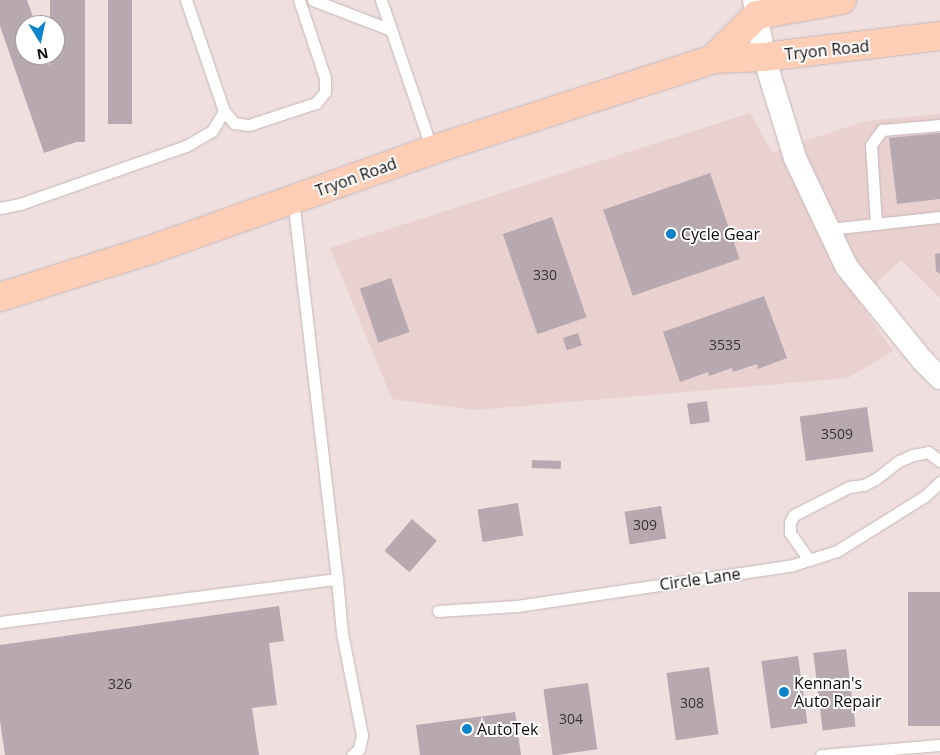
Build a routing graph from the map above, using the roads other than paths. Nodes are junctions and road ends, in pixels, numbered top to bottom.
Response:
1 (186, 0) edge
2 (299, 0) edge
3 (313, 0) edge
4 (381, 0) edge
5 (842, 0) edge
6 (755, 8) edge
7 (391, 30) junction
8 (940, 36) edge
9 (764, 57) junction
10 (713, 59) junction
11 (224, 111) junction
12 (940, 125) edge
13 (432, 150) junction
14 (293, 200) junction
15 (0, 208) edge
16 (940, 217) edge
17 (876, 224) junction
18 (829, 229) junction
19 (0, 297) edge
20 (940, 378) edge
21 (940, 461) edge
22 (940, 482) edge
23 (809, 560) junction
24 (337, 579) junction
25 (438, 611) dead end
26 (0, 622) edge
27 (940, 744) edge
28 (352, 755) edge
29 (821, 755) edge

1 - 11 lane
2 - 11 lane
3 - 7 lane
4 - 7 lane
5 - 6 main road
6 - 9 street
6 - 10 main road, Tryon Road
7 - 13 lane
8 - 9 main road, Tryon Road
9 - 10 main road, Tryon Road
9 - 18 street
10 - 13 main road, Tryon Road
11 - 15 lane
12 - 17 lane
13 - 14 main road, Tryon Road
14 - 19 main road, Tryon Road
14 - 24 lane
16 - 17 lane
17 - 18 lane
18 - 20 street
21 - 23 lane
22 - 23 lane, Circle Lane
23 - 25 lane, Circle Lane
24 - 26 lane
24 - 28 lane
27 - 29 lane

